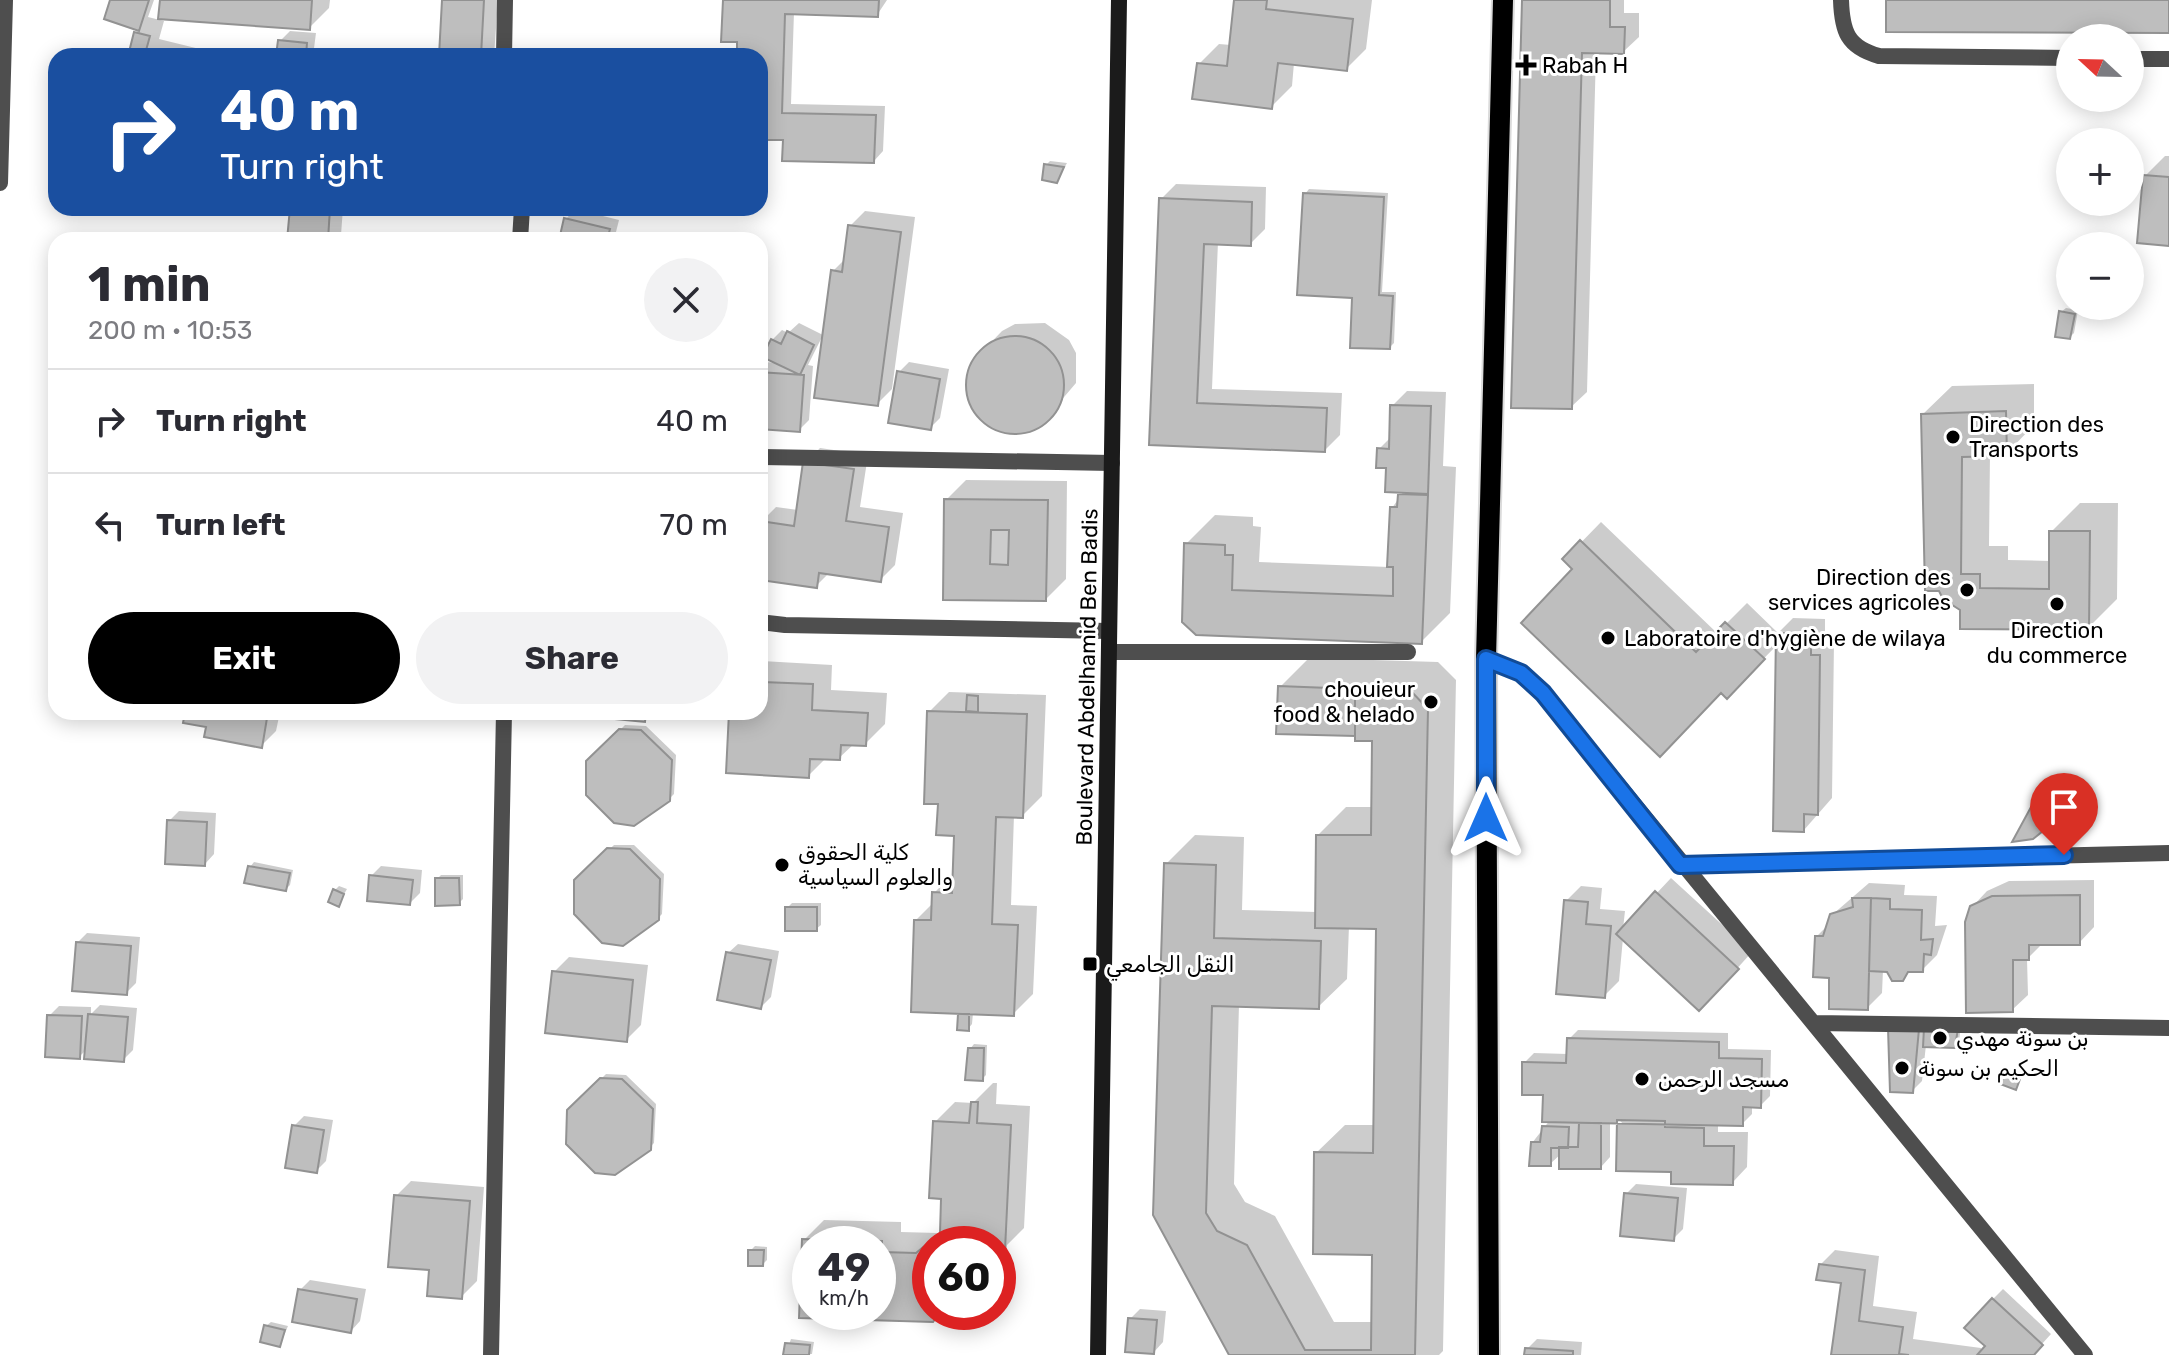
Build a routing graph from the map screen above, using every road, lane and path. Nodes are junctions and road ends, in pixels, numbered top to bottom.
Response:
1 (5, 0) edge
2 (505, 0) edge
3 (1119, 0) edge
4 (1503, 0) edge
5 (1841, 0) edge
6 (504, 48) edge
7 (2056, 58) edge
8 (2144, 59) edge
9 (2169, 59) edge
10 (0, 183) edge
11 (768, 457) edge
12 (1112, 463) junction
13 (768, 623) edge
14 (1109, 631) junction
15 (1109, 652) junction
16 (1408, 652) dead end
17 (1486, 659) junction
18 (504, 720) edge
19 (2169, 853) edge
20 (1680, 865) junction
21 (1814, 1023) junction
22 (2169, 1028) edge
23 (491, 1355) edge
24 (1098, 1355) edge
25 (1489, 1355) edge
26 (2085, 1355) edge

1 - 10 street
2 - 6 street
3 - 12 main road, Boulevard Abdelhamid Ben Badis
4 - 17 main road
5 - 7 street
8 - 9 street
11 - 12 street
12 - 14 main road, Boulevard Abdelhamid Ben Badis
13 - 14 street
14 - 15 main road, Boulevard Abdelhamid Ben Badis
15 - 16 street
15 - 24 main road, Boulevard Abdelhamid Ben Badis
17 - 20 street
17 - 25 main road
18 - 23 street
19 - 20 street
20 - 21 street
21 - 22 street
21 - 26 street

